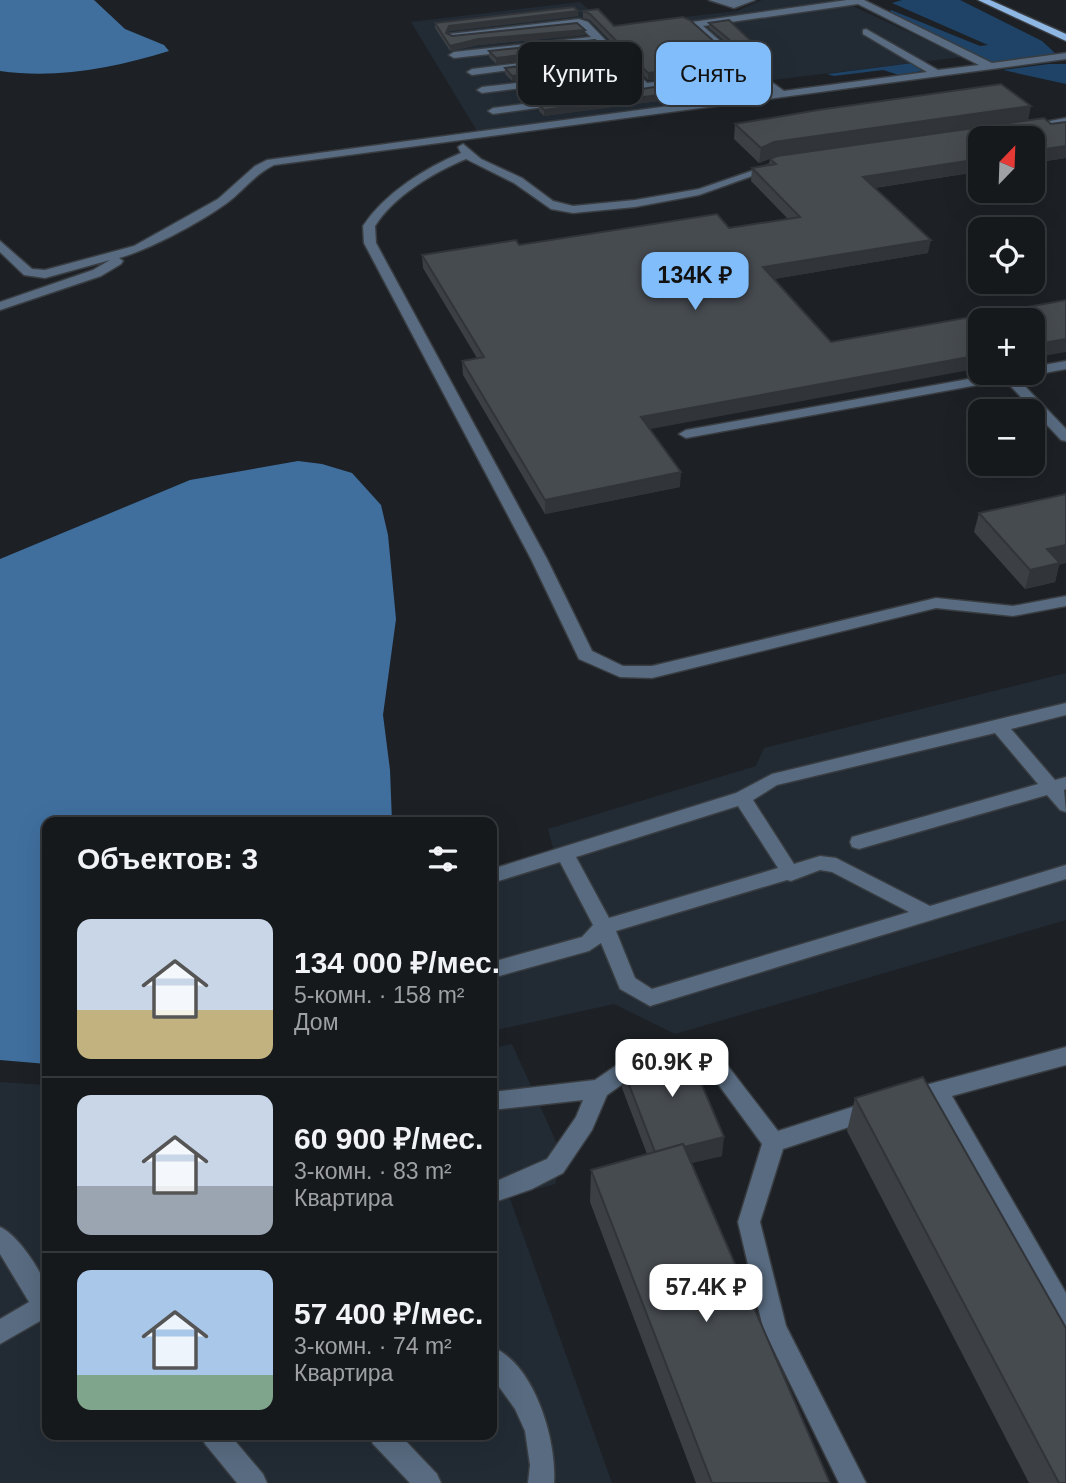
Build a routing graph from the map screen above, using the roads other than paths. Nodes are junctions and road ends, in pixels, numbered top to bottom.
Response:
1 (714, 0) edge
2 (750, 0) edge
3 (858, 0) edge
4 (983, 0) edge
5 (866, 32) dead end
6 (452, 36) edge
7 (1066, 38) edge
8 (597, 39) junction
9 (600, 42) edge
10 (716, 42) edge
11 (454, 55) edge
12 (1066, 56) edge
13 (518, 66) edge
14 (992, 67) junction
15 (472, 72) dead end
16 (938, 74) junction
17 (642, 84) edge
18 (656, 85) edge
19 (518, 86) edge
20 (645, 86) junction
21 (771, 86) edge
22 (482, 90) dead end
23 (642, 91) edge
24 (781, 93) junction
25 (539, 105) edge
26 (493, 111) dead end
27 (1066, 121) edge
28 (1028, 126) edge
29 (458, 136) junction
30 (466, 155) junction
31 (801, 159) edge
32 (0, 245) edge
33 (138, 249) junction
34 (0, 306) edge
35 (1066, 365) edge
36 (1045, 369) edge
37 (968, 383) edge
38 (1017, 385) edge
39 (686, 434) dead end
40 (1066, 437) edge
41 (1066, 601) edge
42 (1066, 709) edge
43 (999, 726) junction
44 (1059, 785) edge
45 (742, 798) junction
46 (1066, 805) edge
47 (859, 842) dead end
48 (565, 853) junction
49 (1066, 872) edge
50 (497, 874) edge
51 (791, 874) junction
52 (929, 914) junction
53 (604, 927) junction
54 (497, 969) edge
55 (1066, 1056) edge
56 (599, 1089) junction
57 (938, 1091) junction
58 (497, 1100) edge
59 (774, 1142) junction
60 (497, 1191) edge
61 (0, 1238) edge
62 (42, 1299) edge
63 (42, 1307) edge
64 (1066, 1316) edge
65 (0, 1332) edge
66 (497, 1366) edge
67 (218, 1440) edge
68 (387, 1440) edge
69 (254, 1483) edge
70 (428, 1483) edge
71 (541, 1483) edge
72 (853, 1483) edge

1 - 2 lane
3 - 10 lane
3 - 14 lane
4 - 7 main road
5 - 16 lane
6 - 8 lane
8 - 9 lane
8 - 11 lane
12 - 14 lane
13 - 15 lane
14 - 16 lane
16 - 24 lane
17 - 20 lane
18 - 20 lane
19 - 22 lane
20 - 23 lane
21 - 24 lane
24 - 29 lane
25 - 26 lane
27 - 28 lane
29 - 30 lane
29 - 33 lane
30 - 31 lane
30 - 41 lane
32 - 33 lane
33 - 34 lane
35 - 36 lane
37 - 39 lane
38 - 40 lane
42 - 43 lane
43 - 44 lane
43 - 45 lane
44 - 46 lane
44 - 47 lane
45 - 48 lane
45 - 51 lane
48 - 50 lane
48 - 53 lane
49 - 52 lane
51 - 52 lane
51 - 53 lane
52 - 53 lane
53 - 54 lane
55 - 57 lane
56 - 58 lane
56 - 59 lane
56 - 60 lane
57 - 59 lane
57 - 64 lane
59 - 72 lane
61 - 62 lane
63 - 65 lane
66 - 71 lane
67 - 69 lane
68 - 70 lane

